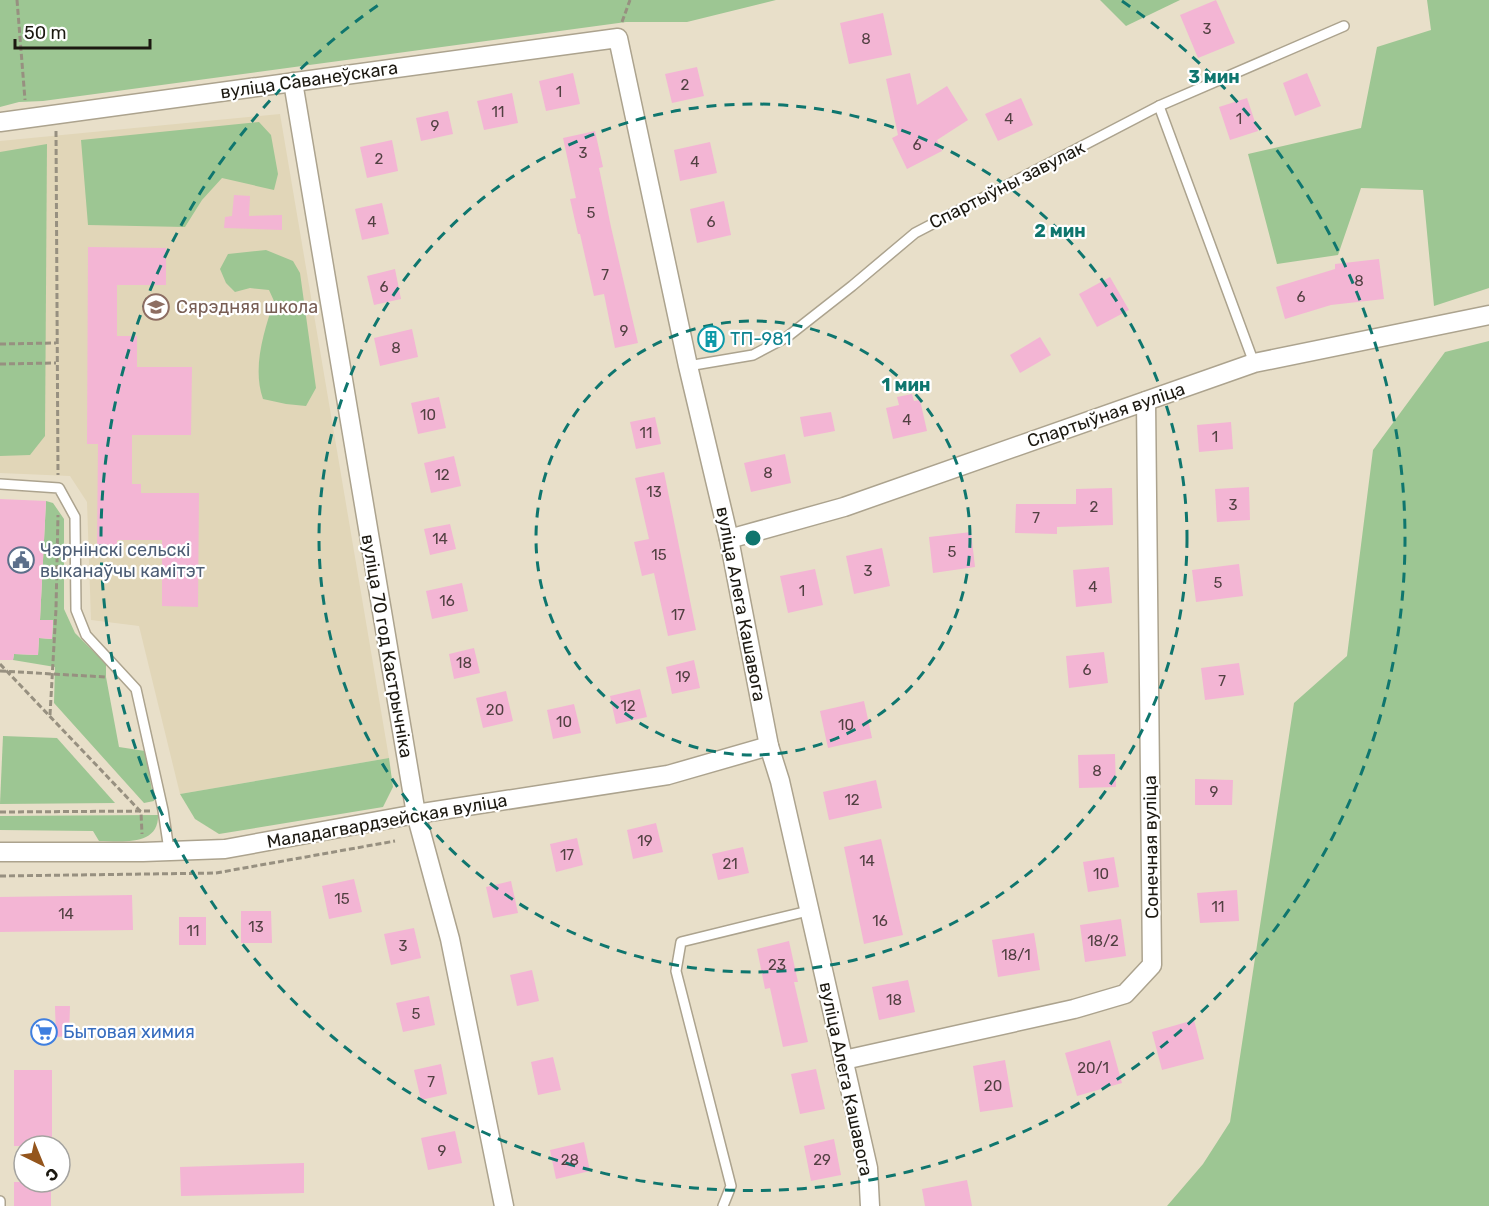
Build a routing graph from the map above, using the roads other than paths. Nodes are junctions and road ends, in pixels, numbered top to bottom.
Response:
1 (1344, 26) dead end
2 (618, 38) joint
3 (293, 82) junction
4 (1159, 106) junction
5 (0, 122) edge
6 (1489, 315) edge
7 (1254, 363) junction
8 (688, 366) junction
9 (1146, 401) junction
10 (0, 484) edge
11 (729, 539) junction
12 (769, 746) junction
13 (416, 814) junction
14 (169, 850) junction
15 (0, 852) edge
16 (808, 911) junction
17 (844, 1060) junction
18 (0, 1201) edge
19 (0, 1206) edge
20 (504, 1206) edge
21 (723, 1206) edge
22 (870, 1206) edge

1 - 4 lane, Спартыўны завулак
2 - 3 street, вуліца Саванеўскага
2 - 8 street, вуліца Алега Кашавога
3 - 5 street, вуліца Саванеўскага
3 - 13 street, вуліца 70 год Кастрычніка
4 - 7 lane
4 - 8 lane, Спартыўны завулак
6 - 7 street, Спартыўная вуліца
7 - 9 street, Спартыўная вуліца
8 - 11 street, вуліца Алега Кашавога
9 - 11 street, Спартыўная вуліца
9 - 17 street, Сонечная вуліца
10 - 14 lane
11 - 12 street, вуліца Алега Кашавога
12 - 13 street, Маладагвардзейская вуліца
12 - 16 street, вуліца Алега Кашавога
13 - 14 street, Маладагвардзейская вуліца
13 - 20 street, вуліца 70 год Кастрычніка
14 - 15 street, Маладагвардзейская вуліца
16 - 17 street, вуліца Алега Кашавога
16 - 21 lane
17 - 22 street, вуліца Алега Кашавога
18 - 19 lane

